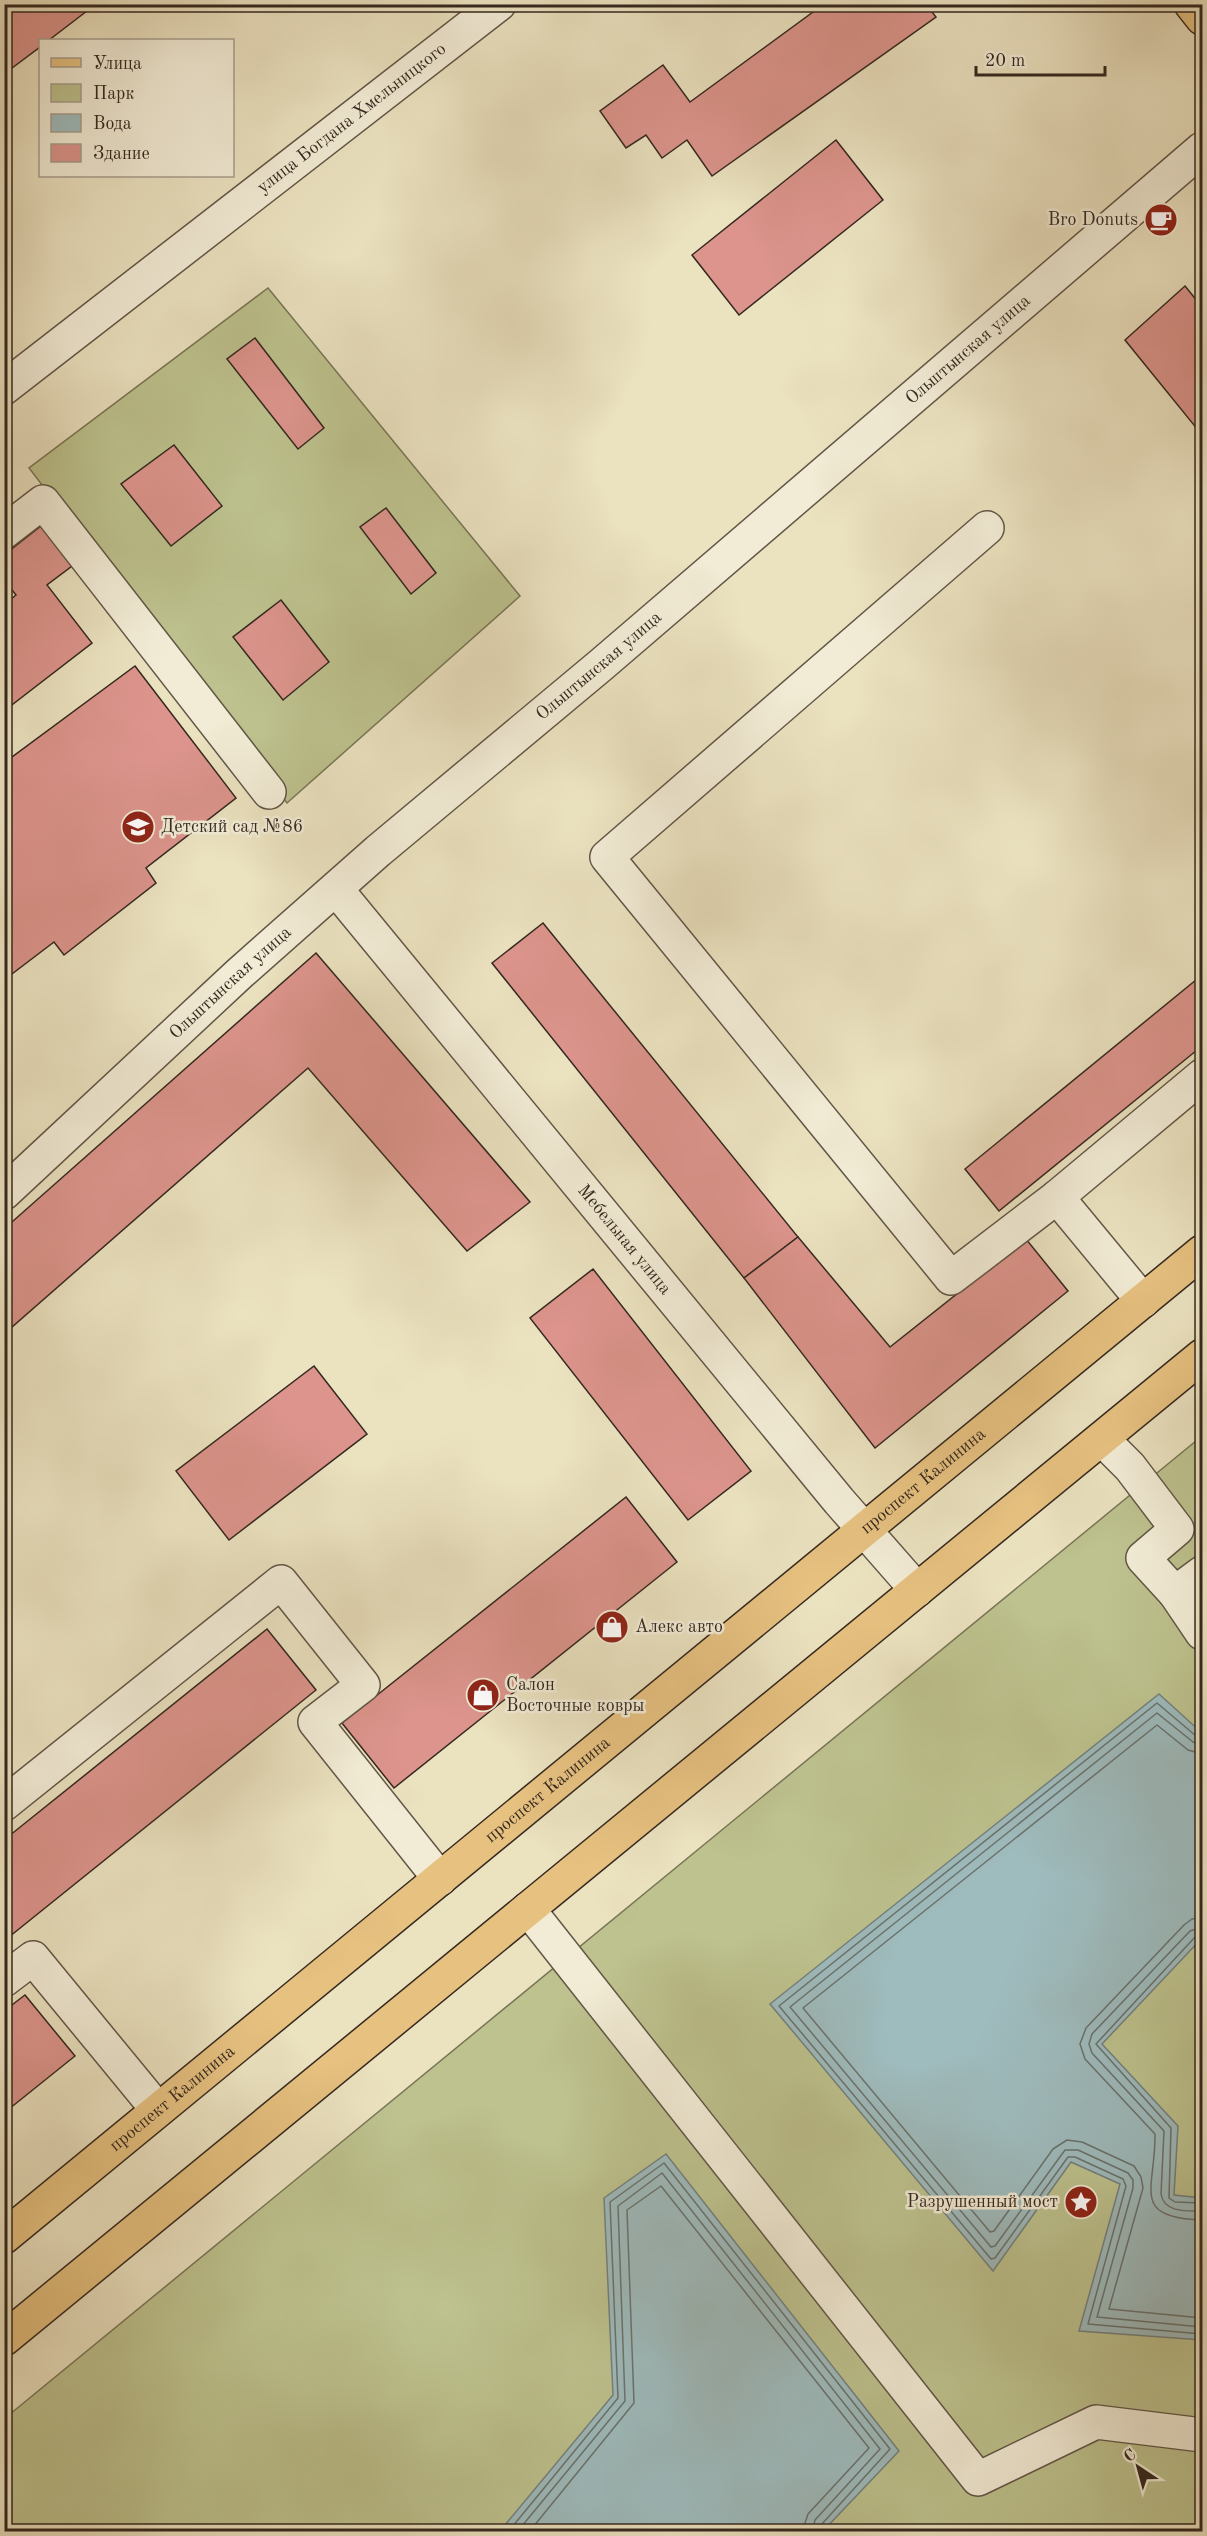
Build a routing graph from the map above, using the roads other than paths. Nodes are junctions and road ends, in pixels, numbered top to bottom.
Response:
1 (499, 4) edge
2 (1191, 4) edge
3 (1196, 4) edge
4 (466, 14) edge
5 (1202, 18) edge
6 (1203, 149) edge
7 (4, 388) edge
8 (987, 528) dead end
9 (4, 532) edge
10 (269, 792) dead end
11 (336, 889) junction
12 (1203, 1076) edge
13 (4, 1193) edge
14 (1057, 1197) junction
15 (1203, 1252) edge
16 (1143, 1301) junction
17 (1203, 1356) edge
18 (1102, 1439) junction
19 (864, 1530) junction
20 (1203, 1573) edge
21 (917, 1590) junction
22 (1175, 1593) junction
23 (1203, 1633) edge
24 (4, 1804) edge
25 (440, 1879) junction
26 (528, 1909) junction
27 (4, 1980) edge
28 (158, 2110) junction
29 (4, 2236) edge
30 (4, 2339) edge
31 (1203, 2435) edge

1 - 4 street, улица Богдана Хмельницкого
2 - 5 main road
3 - 5 main road
4 - 7 street, улица Богдана Хмельницкого
6 - 11 street, Ольштынская улица
8 - 14 street
9 - 10 street
11 - 13 street, Ольштынская улица
11 - 19 street, Мебельная улица
12 - 14 street
14 - 16 street
15 - 16 main road, проспект Калинина
16 - 19 main road, проспект Калинина
17 - 18 main road
18 - 21 main road
18 - 22 street
19 - 21 street, Мебельная улица
19 - 25 main road, проспект Калинина
20 - 22 street
21 - 26 main road
22 - 23 street
24 - 25 street
25 - 28 main road, проспект Калинина
26 - 30 main road
26 - 31 street
27 - 28 street
28 - 29 main road, проспект Калинина

